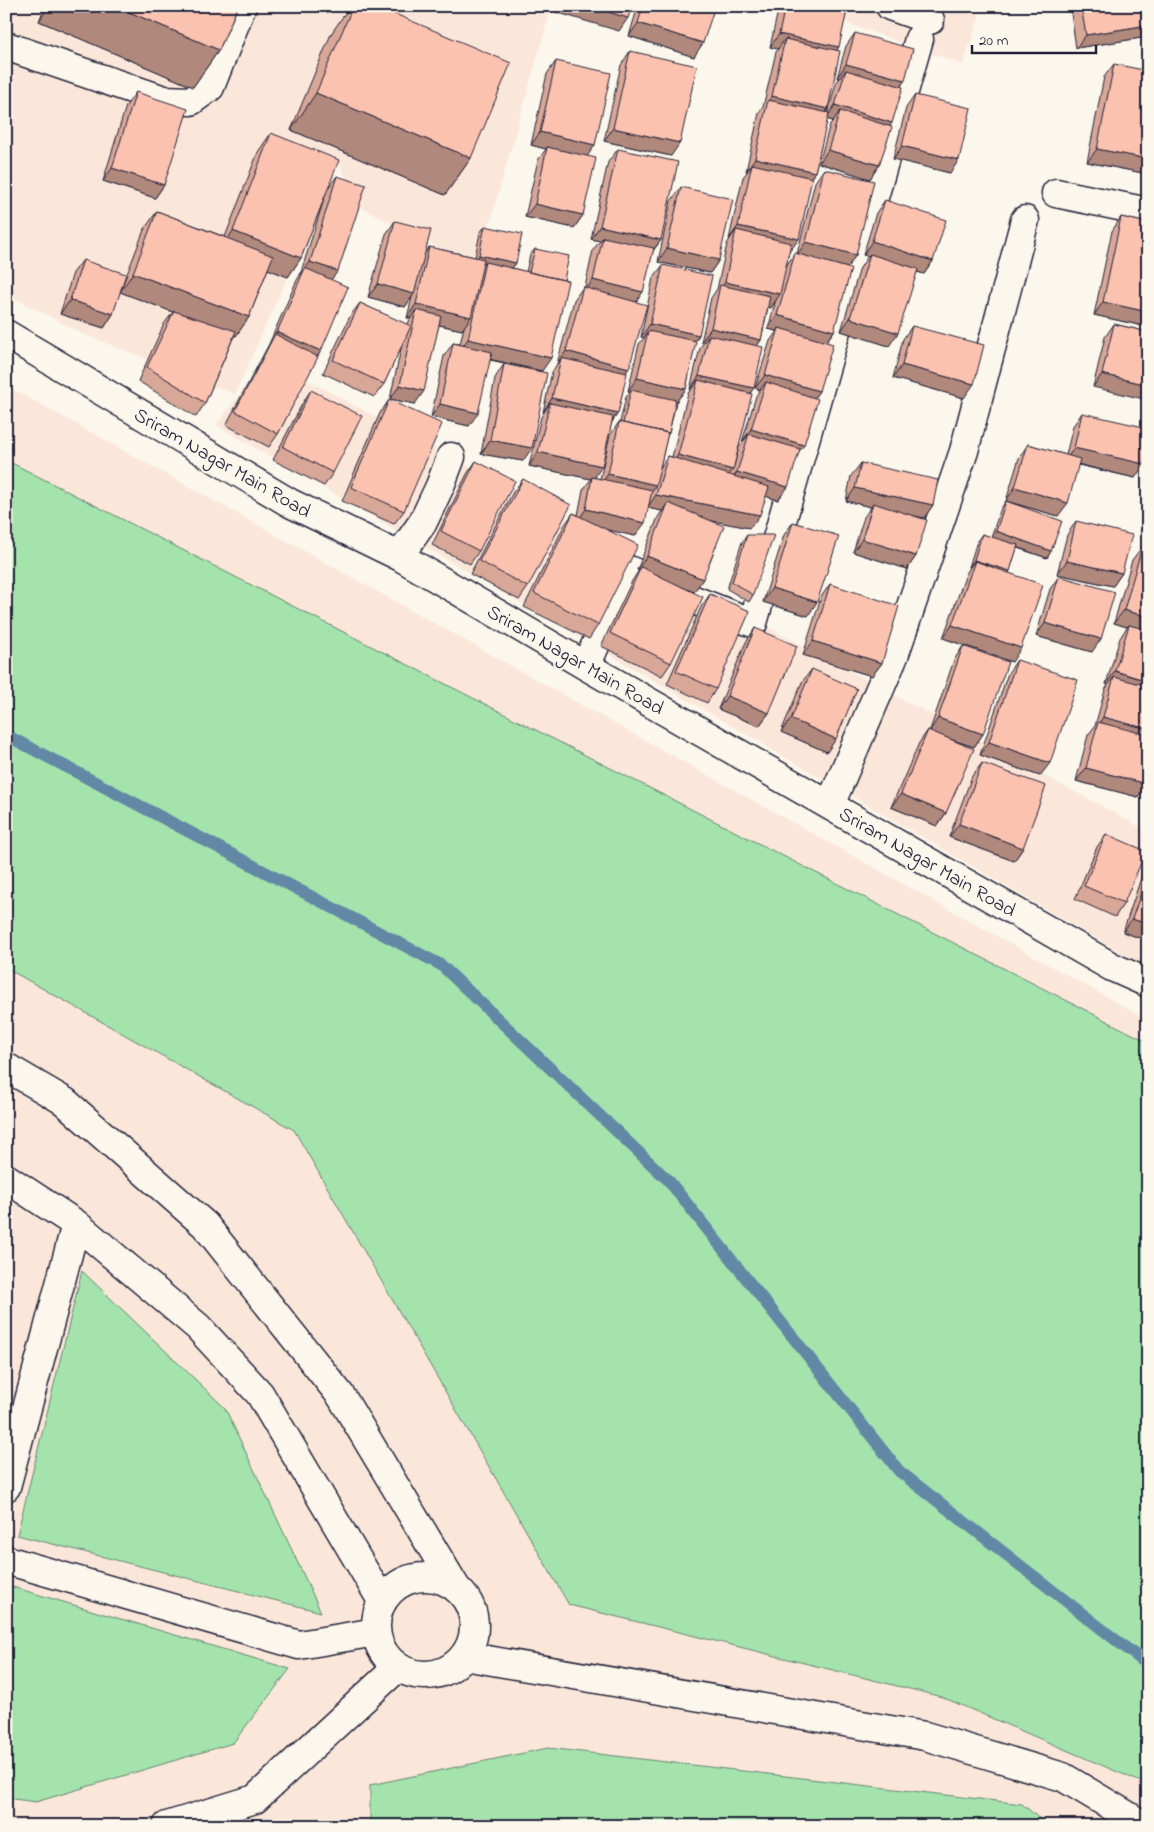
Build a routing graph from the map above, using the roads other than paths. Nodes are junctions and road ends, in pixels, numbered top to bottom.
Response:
1 (242, 6) edge
2 (890, 6) edge
3 (6, 46) edge
4 (1056, 193) dead end
5 (1148, 212) edge
6 (1025, 220) dead end
7 (6, 334) edge
8 (451, 457) dead end
9 (399, 556) junction
10 (586, 666) junction
11 (830, 805) junction
12 (1148, 983) edge
13 (6, 1067) edge
14 (6, 1178) edge
15 (76, 1224) junction
16 (6, 1487) edge
17 (6, 1560) edge
18 (455, 1586) junction
19 (382, 1601) junction
20 (376, 1632) junction
21 (464, 1656) junction
22 (398, 1667) junction
23 (167, 1826) edge
24 (1145, 1826) edge

1 - 3 street
2 - 10 street
4 - 5 street
6 - 11 street
7 - 9 street, Sriram Nagar Main Road
8 - 9 street
9 - 10 street, Sriram Nagar Main Road
10 - 11 street, Sriram Nagar Main Road
11 - 12 street, Sriram Nagar Main Road
13 - 18 street
14 - 15 street
15 - 16 street
15 - 19 street
17 - 20 street
18 - 19 street
18 - 21 street
19 - 20 street
20 - 22 street
21 - 22 street
21 - 24 street
22 - 23 street

